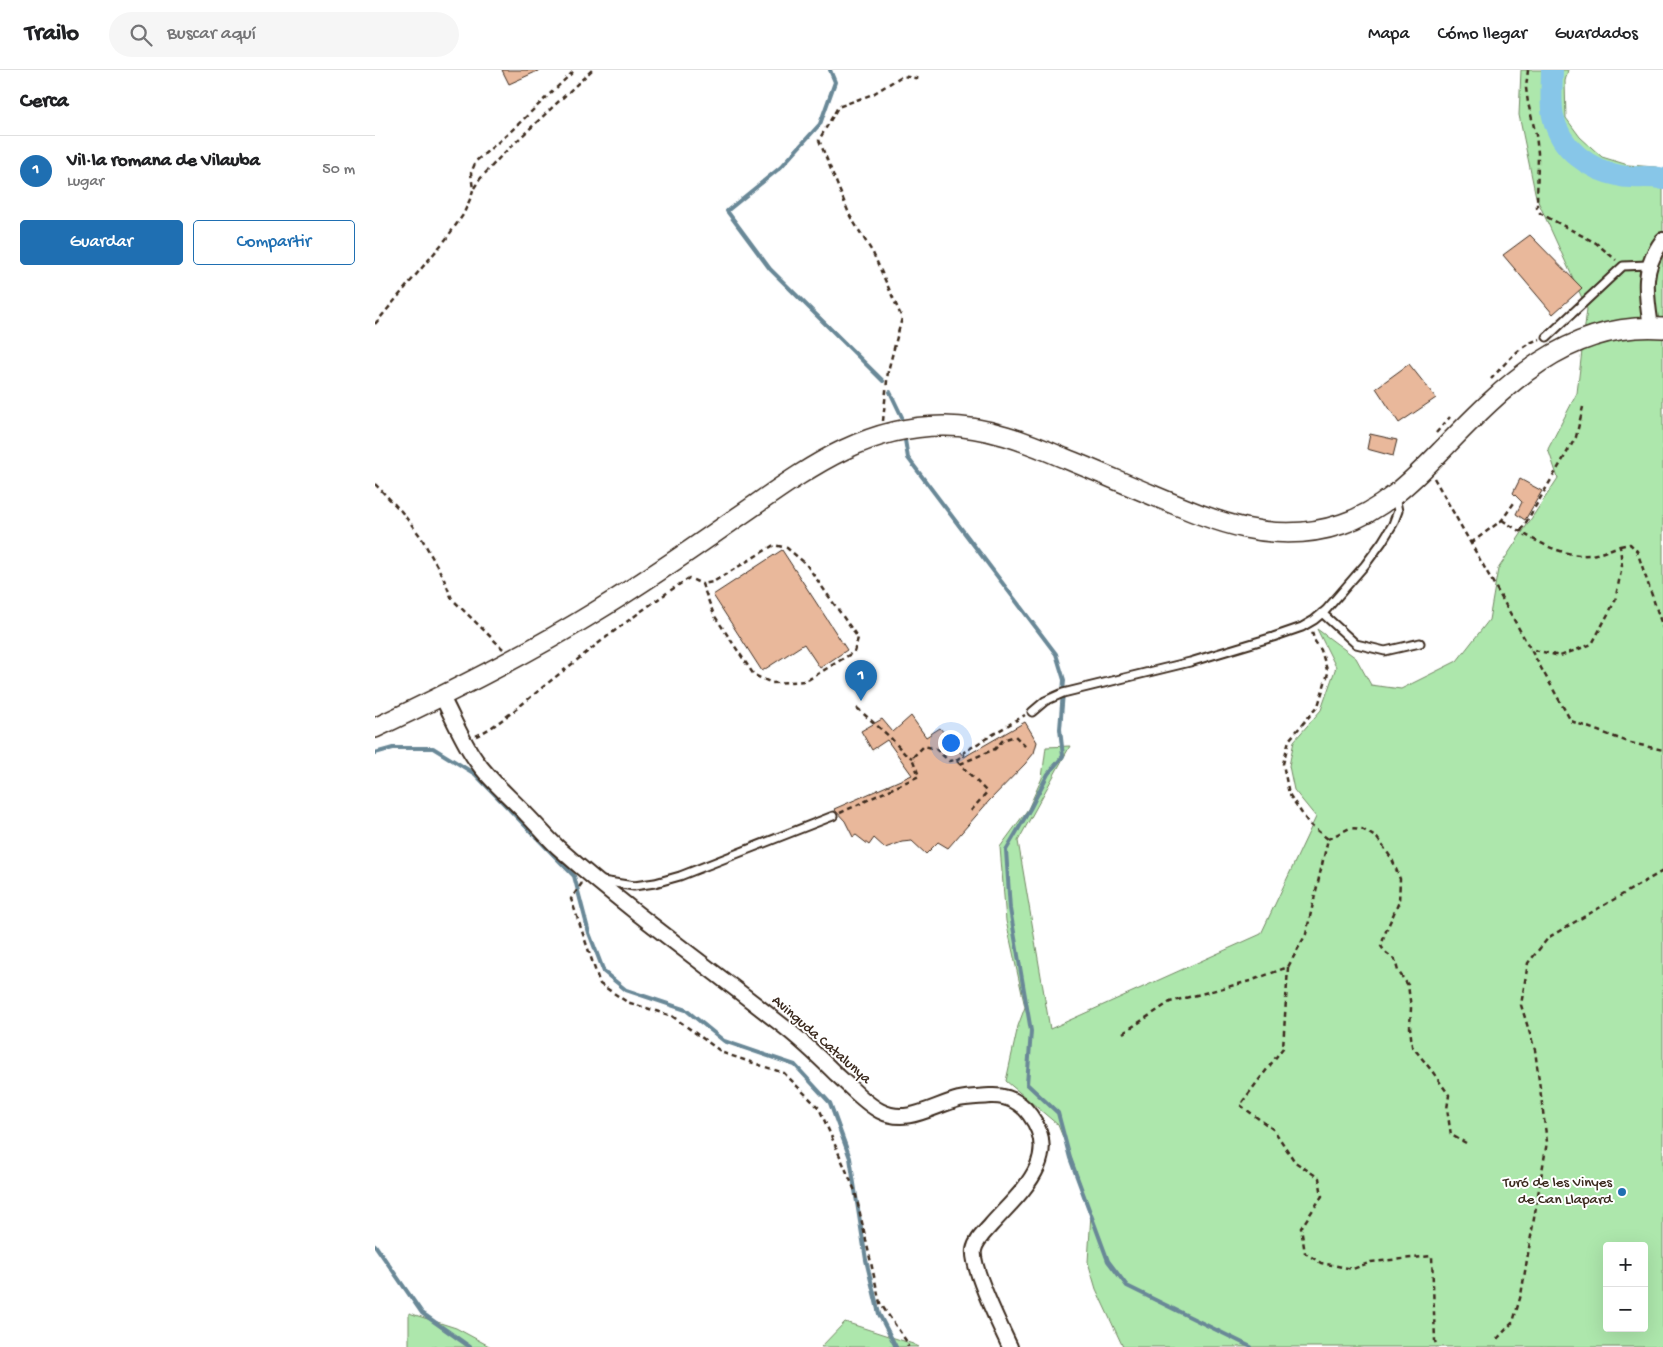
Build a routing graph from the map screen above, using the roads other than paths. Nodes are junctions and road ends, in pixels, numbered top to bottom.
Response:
1 (1663, 240) edge
2 (1648, 265) junction
3 (1657, 327) edge
4 (1547, 337) dead end
5 (1395, 494) junction
6 (1322, 613) junction
7 (1420, 643) dead end
8 (442, 697) junction
9 (1032, 712) road end
10 (375, 728) edge
11 (833, 816) road end
12 (594, 877) junction
13 (1010, 1347) edge

1 - 2 street
2 - 3 street
2 - 4 lane
3 - 5 street
5 - 6 lane
5 - 8 street
6 - 7 lane
6 - 9 lane
8 - 10 street
8 - 12 street, Avinguda Catalunya
11 - 12 lane
12 - 13 street, Avinguda Catalunya

